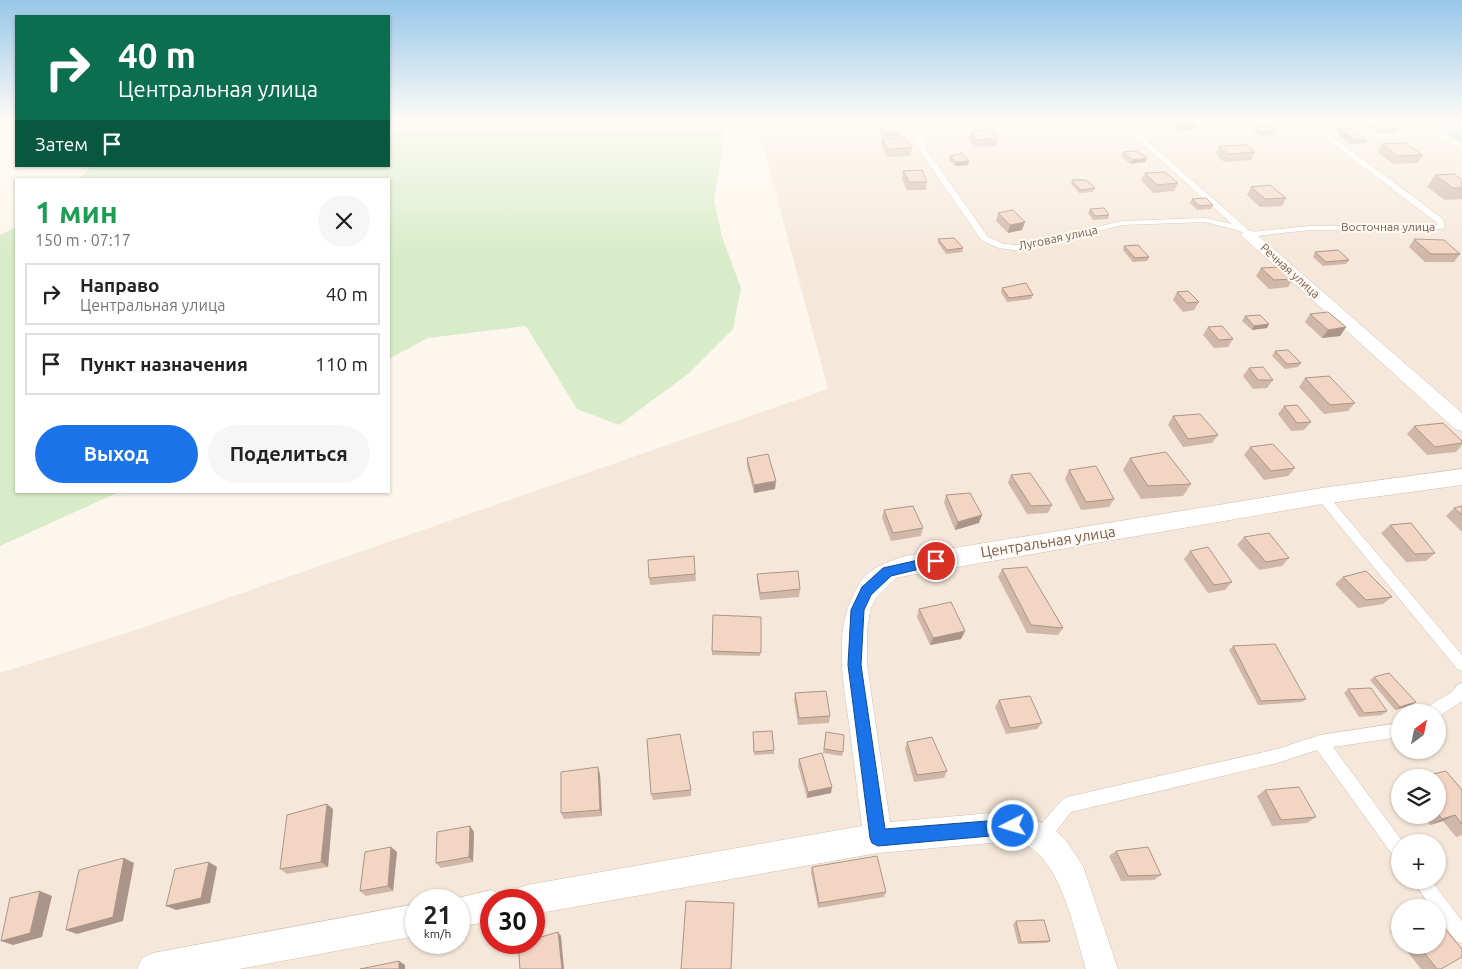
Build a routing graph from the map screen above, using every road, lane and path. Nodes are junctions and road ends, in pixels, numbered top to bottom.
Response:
1 (933, 164) edge
2 (1169, 164) edge
3 (1364, 164) edge
4 (1246, 232) junction
5 (1462, 424) edge
6 (1462, 477) edge
7 (1322, 496) junction
8 (1462, 665) edge
9 (1462, 688) edge
10 (1446, 704) edge
11 (1391, 731) edge
12 (1320, 742) junction
13 (1041, 837) junction
14 (878, 838) junction
15 (1391, 839) edge
16 (1428, 889) edge
17 (545, 897) edge
18 (405, 922) edge
19 (1462, 935) edge
20 (153, 969) edge
21 (1102, 969) edge

1 - 4 lane, Луговая улица
2 - 4 lane, Речная улица
3 - 4 lane, Восточная улица
4 - 5 street, Речная улица
6 - 7 street, Центральная улица
7 - 8 lane
7 - 14 street, Центральная улица
9 - 10 lane
11 - 12 lane
12 - 13 lane
12 - 15 lane
13 - 14 street
13 - 21 street
14 - 17 street
16 - 19 lane
18 - 20 street

